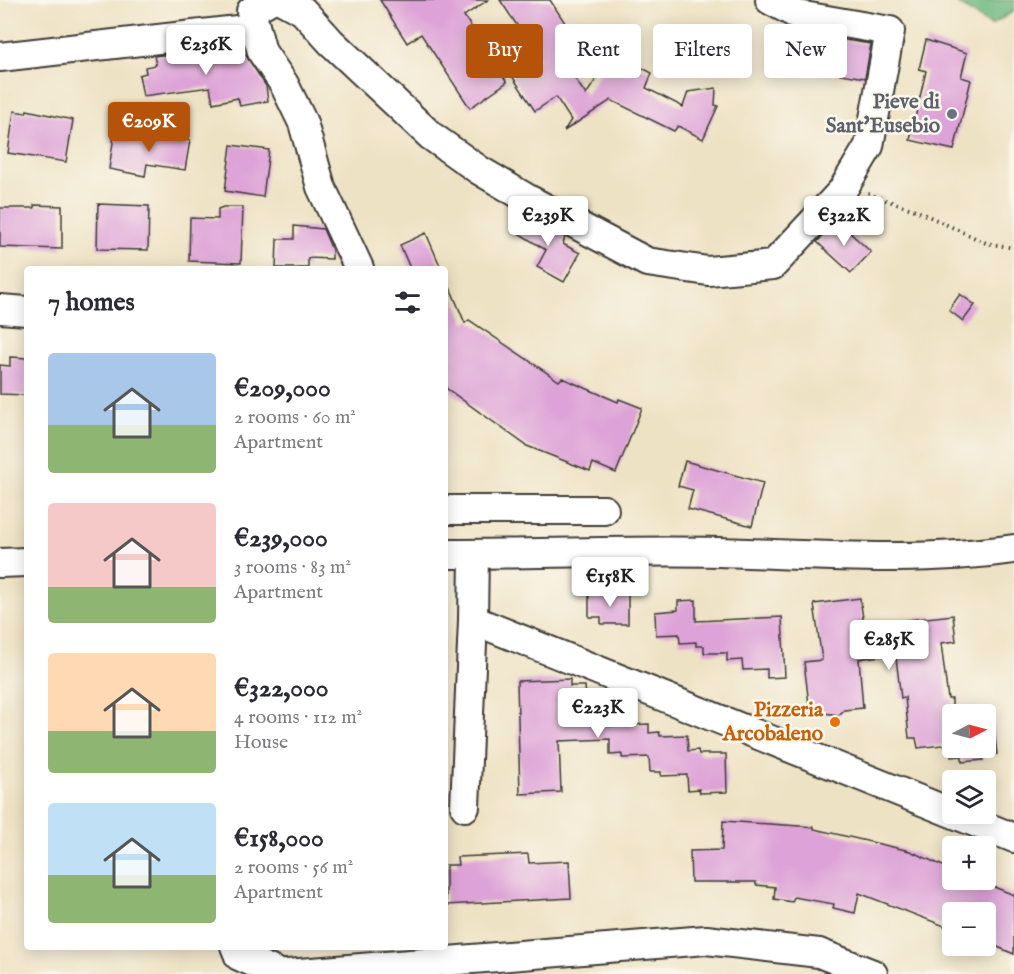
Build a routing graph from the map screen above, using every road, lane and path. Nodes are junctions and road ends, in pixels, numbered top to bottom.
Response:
1 (270, 0) edge
2 (282, 0) edge
3 (770, 0) edge
4 (255, 28) junction
5 (0, 57) edge
6 (846, 185) junction
7 (1014, 248) edge
8 (358, 266) edge
9 (0, 309) edge
10 (24, 311) edge
11 (448, 510) edge
12 (604, 510) dead end
13 (1014, 549) edge
14 (448, 554) edge
15 (474, 554) junction
16 (0, 562) edge
17 (24, 562) edge
18 (473, 620) junction
19 (465, 807) dead end
20 (1014, 838) edge
21 (233, 959) edge
22 (280, 974) edge
23 (287, 974) edge
24 (873, 974) edge

1 - 4 street
2 - 6 street
3 - 6 street
4 - 5 street
4 - 8 street
6 - 7 path
9 - 10 street
11 - 12 street
13 - 15 street
14 - 15 street
15 - 18 street
16 - 17 street
18 - 19 street
18 - 20 street
21 - 22 street
23 - 24 street

